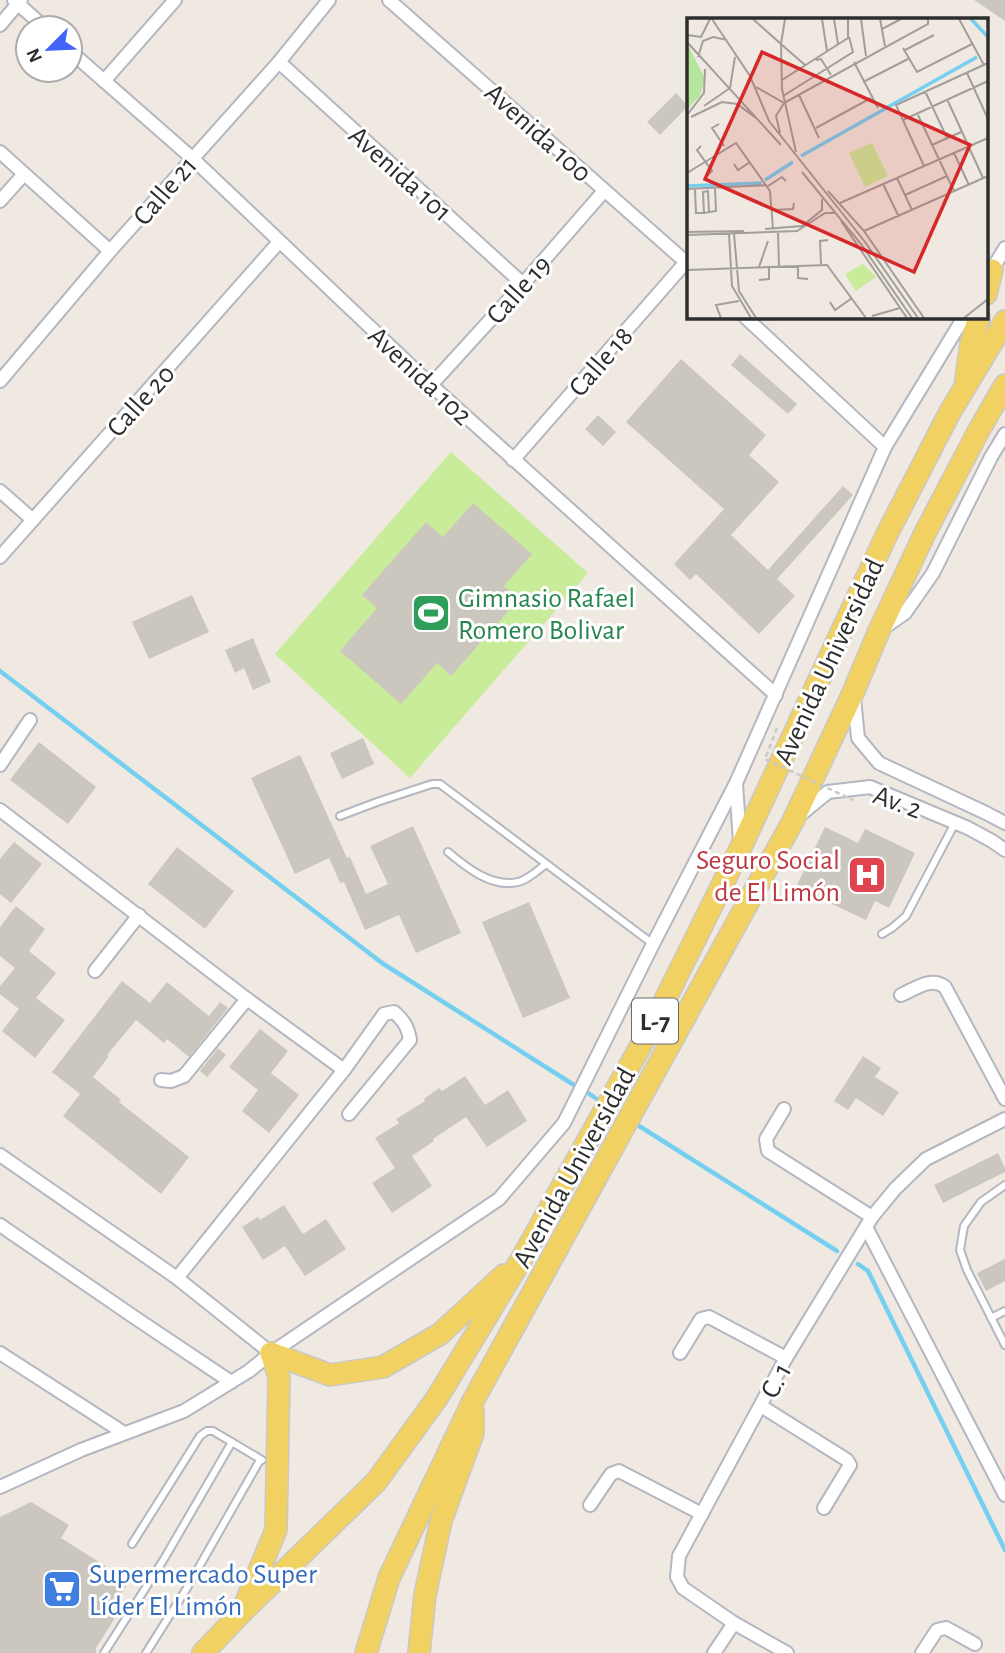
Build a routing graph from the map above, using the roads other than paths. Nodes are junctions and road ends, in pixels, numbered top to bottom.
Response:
1 (175, 0) edge
2 (329, 0) edge
3 (389, 0) edge
4 (18, 1) edge
5 (31, 14) edge
6 (0, 25) edge
7 (279, 62) junction
8 (84, 63) edge
9 (104, 81) junction
10 (0, 152) edge
11 (192, 158) junction
12 (24, 174) junction
13 (604, 191) junction
14 (0, 201) edge
15 (279, 242) junction
16 (1005, 248) edge
17 (110, 251) junction
18 (687, 263) edge
19 (989, 275) edge
20 (523, 284) junction
21 (746, 318) edge
22 (963, 318) edge
23 (979, 318) edge
24 (1005, 321) edge
25 (0, 381) edge
26 (431, 385) junction
27 (1005, 385) edge
28 (966, 386) junction
29 (1005, 434) edge
30 (885, 447) junction
31 (513, 460) junction
32 (0, 491) edge
33 (33, 520) junction
34 (0, 557) edge
35 (878, 632) junction
36 (853, 693) junction
37 (776, 695) junction
38 (30, 720) dead end
39 (0, 765) edge
40 (736, 783) junction
41 (0, 810) edge
42 (340, 816) dead end
43 (793, 821) junction
44 (955, 822) junction
45 (1005, 823) edge
46 (741, 847) junction
47 (1005, 850) edge
48 (448, 852) dead end
49 (546, 864) junction
50 (138, 915) junction
51 (882, 934) dead end
52 (653, 944) junction
53 (95, 971) dead end
54 (901, 995) dead end
55 (247, 999) junction
56 (344, 1070) junction
57 (161, 1080) dead end
58 (1005, 1099) edge
59 (784, 1108) dead end
60 (349, 1114) dead end
61 (1005, 1119) edge
62 (0, 1154) edge
63 (1005, 1185) edge
64 (869, 1222) junction
65 (0, 1225) edge
66 (521, 1260) junction
67 (177, 1278) junction
68 (1005, 1311) edge
69 (991, 1318) junction
70 (1005, 1345) edge
71 (0, 1353) edge
72 (271, 1353) junction
73 (680, 1353) dead end
74 (786, 1358) junction
75 (231, 1382) junction
76 (472, 1401) junction
77 (761, 1406) junction
78 (124, 1433) junction
79 (232, 1442) junction
80 (269, 1462) junction
81 (0, 1487) edge
82 (1005, 1495) edge
83 (590, 1505) dead end
84 (824, 1508) dead end
85 (702, 1514) junction
86 (132, 1544) dead end
87 (243, 1611) junction
88 (734, 1623) junction
89 (975, 1644) dead end
90 (104, 1653) edge
91 (146, 1653) edge
92 (203, 1653) edge
93 (366, 1653) edge
94 (419, 1653) edge
95 (714, 1653) edge
96 (787, 1653) edge
97 (922, 1653) edge

1 - 9 street
2 - 7 street, Calle 21
3 - 13 street, Avenida 100
4 - 5 street
4 - 6 street
7 - 11 street, Calle 21
7 - 20 street, Avenida 101
8 - 9 street, Avenida 102
9 - 11 street, Avenida 102
10 - 12 street
11 - 15 street, Avenida 102
11 - 17 street, Calle 21
12 - 14 street
12 - 17 street
13 - 18 street, Avenida 100
13 - 20 street, Calle 19
15 - 26 street, Avenida 102
15 - 33 street, Calle 20
16 - 19 street
17 - 25 street, Calle 21
18 - 31 street, Calle 18
20 - 26 street, Calle 19
21 - 30 street
22 - 30 street, Avenida Universidad / L-7
23 - 28 main road
24 - 28 main road, Avenida Universidad / L-7
26 - 31 street, Avenida 102
27 - 35 main road, Avenida Universidad / L-7
28 - 46 main road, Avenida Universidad / L-7
29 - 35 street, Avenida Universidad
30 - 37 street, Avenida Universidad / L-7
31 - 37 street, Avenida 102
32 - 33 street
33 - 34 street, Calle 20
35 - 36 main road, Avenida Universidad / L-7
36 - 43 main road, Avenida Universidad / L-7
36 - 45 street, Av. 2
37 - 40 street, Avenida Universidad / L-7
38 - 39 street
40 - 46 street
40 - 52 street, Avenida Universidad / L-7
41 - 50 street
42 - 49 lane
43 - 44 street, Av. 2
43 - 76 main road, Avenida Universidad / L-7
44 - 47 street, Av. 2
44 - 51 lane
46 - 66 main road, Avenida Universidad / L-7
48 - 49 lane
49 - 52 lane
50 - 53 street
50 - 55 street
52 - 72 street, Avenida Universidad / L-7
54 - 58 street
55 - 56 street
55 - 57 street
56 - 60 street
56 - 67 street
59 - 64 street
61 - 64 street, C. 1
62 - 67 street
63 - 69 lane
64 - 74 street, C. 1
64 - 82 street
65 - 75 street
66 - 72 main road
66 - 87 main road, Avenida Universidad / L-7
67 - 72 street
68 - 69 lane
69 - 70 lane
71 - 78 street
72 - 75 street, Avenida Universidad
72 - 80 main road
73 - 74 street
74 - 77 street, C. 1
75 - 78 street, Avenida Universidad
76 - 93 main road, Avenida Universidad / L-7
76 - 94 main road
77 - 84 street
77 - 85 street, C. 1
78 - 81 street, Avenida Universidad
79 - 80 lane
79 - 86 lane
79 - 90 lane
80 - 87 main road
80 - 91 lane
83 - 85 street
85 - 88 street, C. 1
87 - 92 main road, Avenida Universidad / L-7
88 - 95 street
88 - 96 street, C. 1
89 - 97 street

